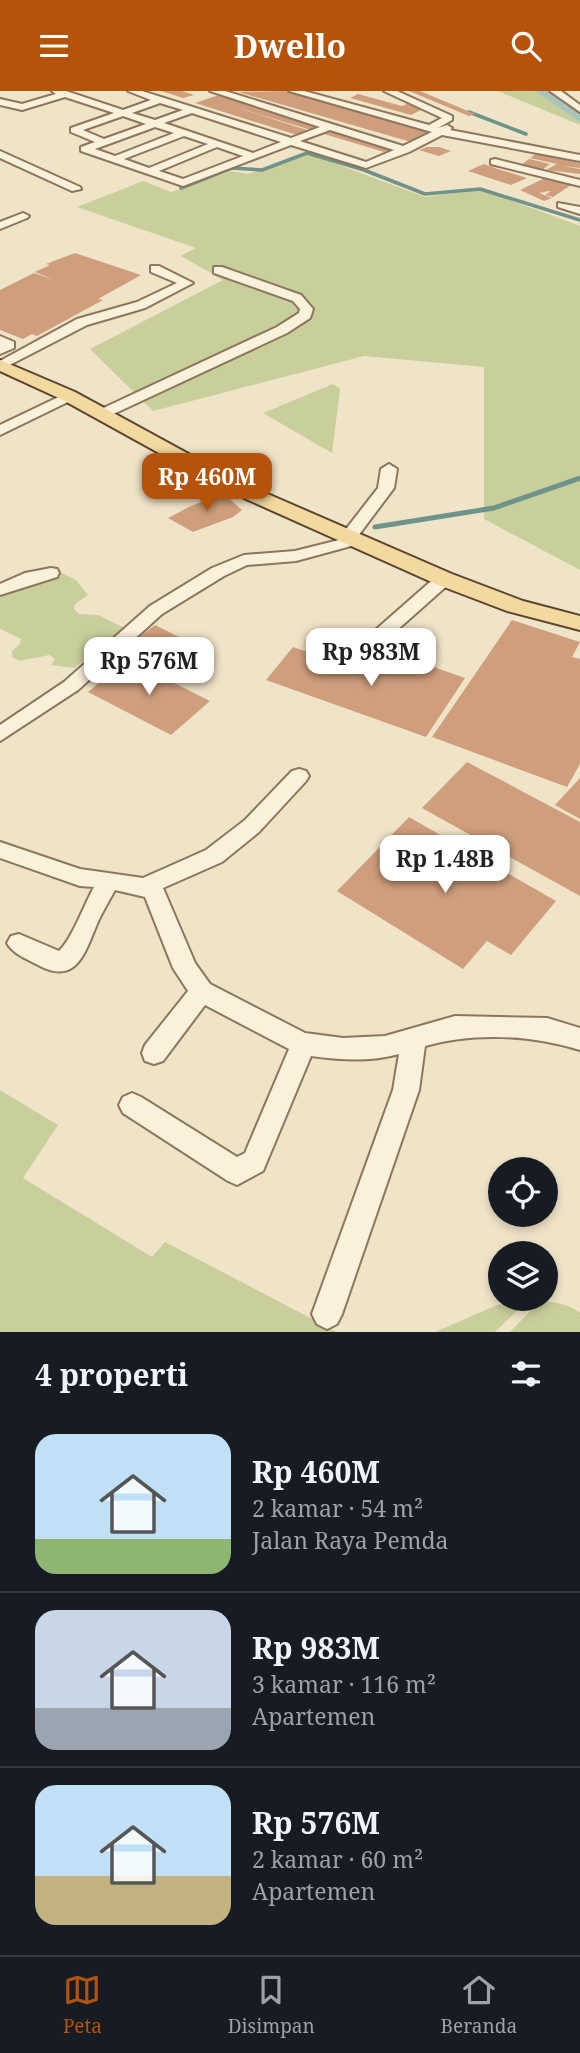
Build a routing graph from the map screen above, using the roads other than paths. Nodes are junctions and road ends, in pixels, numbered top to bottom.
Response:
1 (133, 91) edge
2 (294, 91) edge
3 (311, 91) edge
4 (389, 91) edge
5 (555, 91) edge
6 (60, 92) edge
7 (213, 93) edge
8 (160, 100) junction
9 (0, 102) edge
10 (93, 103) junction
11 (176, 105) junction
12 (580, 109) edge
13 (192, 110) junction
14 (70, 111) dead end
15 (124, 113) junction
16 (153, 123) junction
17 (328, 127) junction
18 (439, 128) junction
19 (184, 133) junction
20 (101, 141) junction
21 (290, 142) junction
22 (217, 144) junction
23 (405, 150) junction
24 (0, 154) edge
25 (578, 154) edge
26 (253, 156) junction
27 (113, 160) junction
28 (495, 162) dead end
29 (147, 172) junction
30 (580, 183) edge
31 (76, 189) dead end
32 (562, 205) dead end
33 (580, 211) edge
34 (23, 216) dead end
35 (0, 226) edge
36 (155, 269) dead end
37 (218, 270) dead end
38 (0, 340) edge
39 (0, 360) edge
40 (69, 396) junction
41 (102, 414) junction
42 (0, 431) edge
43 (388, 469) dead end
44 (352, 538) junction
45 (51, 573) dead end
46 (444, 579) junction
47 (0, 590) edge
48 (580, 623) edge
49 (416, 666) dead end
50 (4, 726) edge
51 (299, 776) dead end
52 (0, 851) edge
53 (108, 883) junction
54 (146, 886) junction
55 (19, 943) dead end
56 (202, 991) junction
57 (580, 1039) edge
58 (414, 1040) junction
59 (304, 1044) junction
60 (154, 1053) dead end
61 (132, 1105) dead end
62 (327, 1314) dead end

1 - 8 street
2 - 18 street
3 - 18 street
4 - 18 street
5 - 12 street
6 - 9 street
6 - 10 street
7 - 11 street
7 - 17 street
8 - 11 street
8 - 15 street
10 - 14 street
10 - 15 street
11 - 13 street
13 - 16 street
13 - 21 street
15 - 16 street
15 - 20 street
16 - 19 street
16 - 20 street
17 - 21 street
17 - 23 street
18 - 23 street
18 - 25 street
19 - 22 street
19 - 27 street
20 - 27 street
21 - 23 street
21 - 26 street
22 - 26 street
22 - 29 street
24 - 31 street
26 - 29 street
27 - 29 street
28 - 30 street
32 - 33 street
34 - 35 street
36 - 39 street
37 - 41 street
38 - 39 street
39 - 40 main road
40 - 41 main road
40 - 42 street
41 - 44 main road
43 - 44 street
44 - 46 main road
44 - 50 street
45 - 47 street
46 - 48 main road
46 - 49 street
51 - 54 street
52 - 53 street
53 - 54 street
53 - 55 street
54 - 56 street
56 - 59 street
56 - 60 street
57 - 58 street
58 - 59 street
58 - 62 street
59 - 61 street

